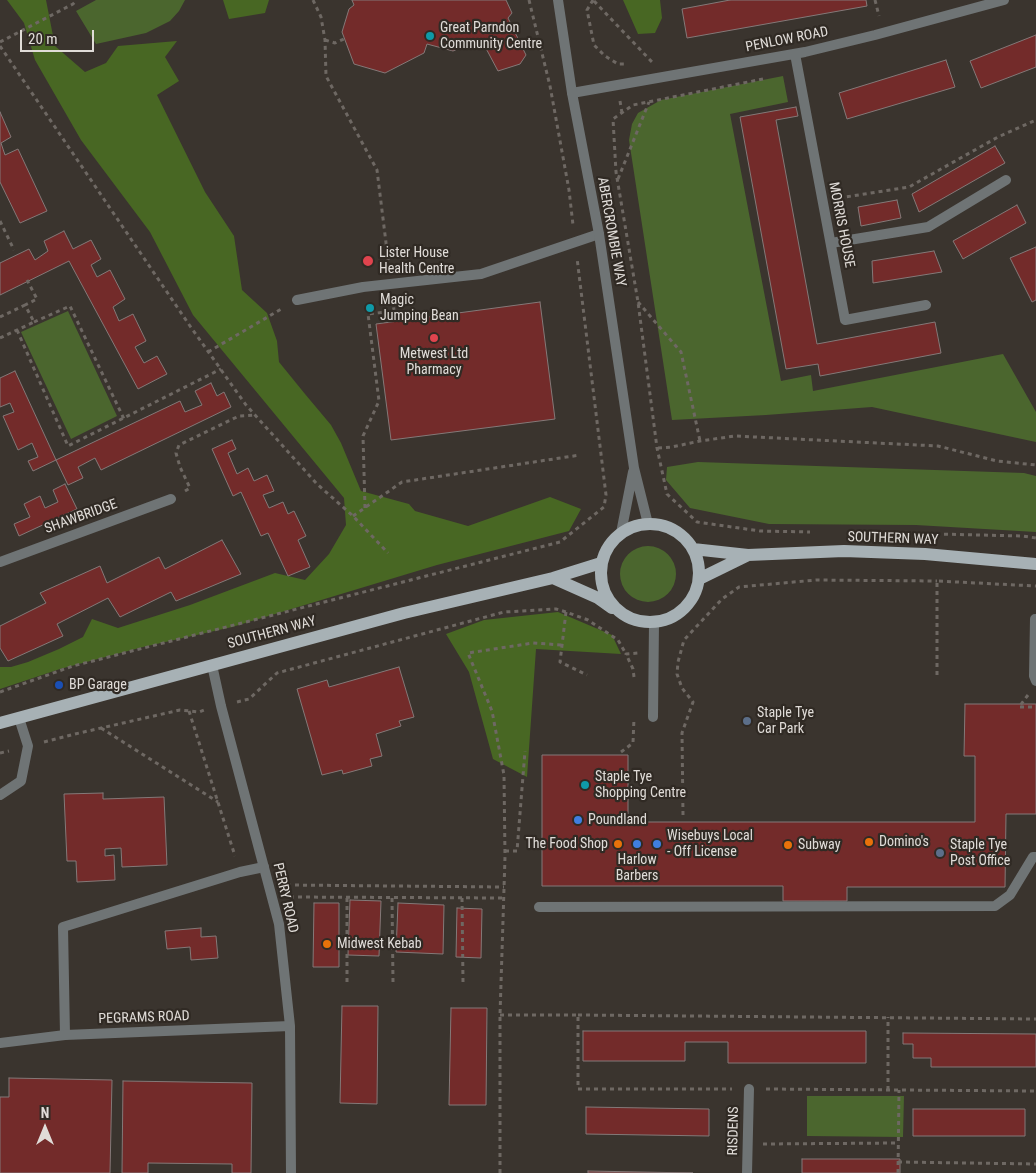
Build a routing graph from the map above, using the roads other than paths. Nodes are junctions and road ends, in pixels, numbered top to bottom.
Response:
1 (558, 0) edge
2 (998, 1) edge
3 (795, 54) junction
4 (572, 93) junction
5 (1006, 180) dead end
6 (599, 234) junction
7 (831, 243) junction
8 (297, 300) road end
9 (926, 305) dead end
10 (634, 468) junction
11 (171, 499) road end
12 (648, 524) junction
13 (621, 533) junction
14 (693, 549) junction
15 (748, 555) junction
16 (0, 562) edge
17 (601, 563) junction
18 (1036, 564) edge
19 (553, 578) junction
20 (699, 579) junction
21 (620, 613) junction
22 (1035, 619) edge
23 (654, 623) junction
24 (212, 665) junction
25 (1035, 678) edge
26 (653, 717) dead end
27 (20, 718) junction
28 (0, 722) edge
29 (0, 795) edge
30 (1036, 857) edge
31 (264, 867) junction
32 (539, 907) dead end
33 (290, 1026) junction
34 (65, 1035) junction
35 (0, 1044) edge
36 (749, 1089) dead end
37 (291, 1173) edge
38 (747, 1173) edge

1 - 4 street, ABERCROMBIE WAY
2 - 3 street, PENLOW ROAD
3 - 4 street, PENLOW ROAD
3 - 7 street, MORRIS HOUSE
4 - 6 street, ABERCROMBIE WAY
5 - 7 street
6 - 8 street
6 - 10 street, ABERCROMBIE WAY
7 - 9 street, MORRIS HOUSE
10 - 12 street, ABERCROMBIE WAY
10 - 13 street, ABERCROMBIE WAY
11 - 16 street, SHAWBRIDGE
12 - 13 main road
12 - 14 main road
13 - 17 main road
14 - 15 main road, SOUTHERN WAY
14 - 20 main road
15 - 18 main road, SOUTHERN WAY
15 - 20 main road, SOUTHERN WAY
17 - 19 main road, SOUTHERN WAY
17 - 21 main road
19 - 21 main road
19 - 24 main road, SOUTHERN WAY
20 - 23 main road
21 - 23 main road
22 - 25 street
23 - 26 street
24 - 27 main road, SOUTHERN WAY
24 - 31 street, PERRY ROAD
27 - 28 main road, SOUTHERN WAY
27 - 29 street
30 - 32 street
31 - 33 street, PERRY ROAD
31 - 34 street
33 - 34 street, PEGRAMS ROAD
33 - 37 street, PERRY ROAD
34 - 35 street, PEGRAMS ROAD
36 - 38 street, RISDENS

